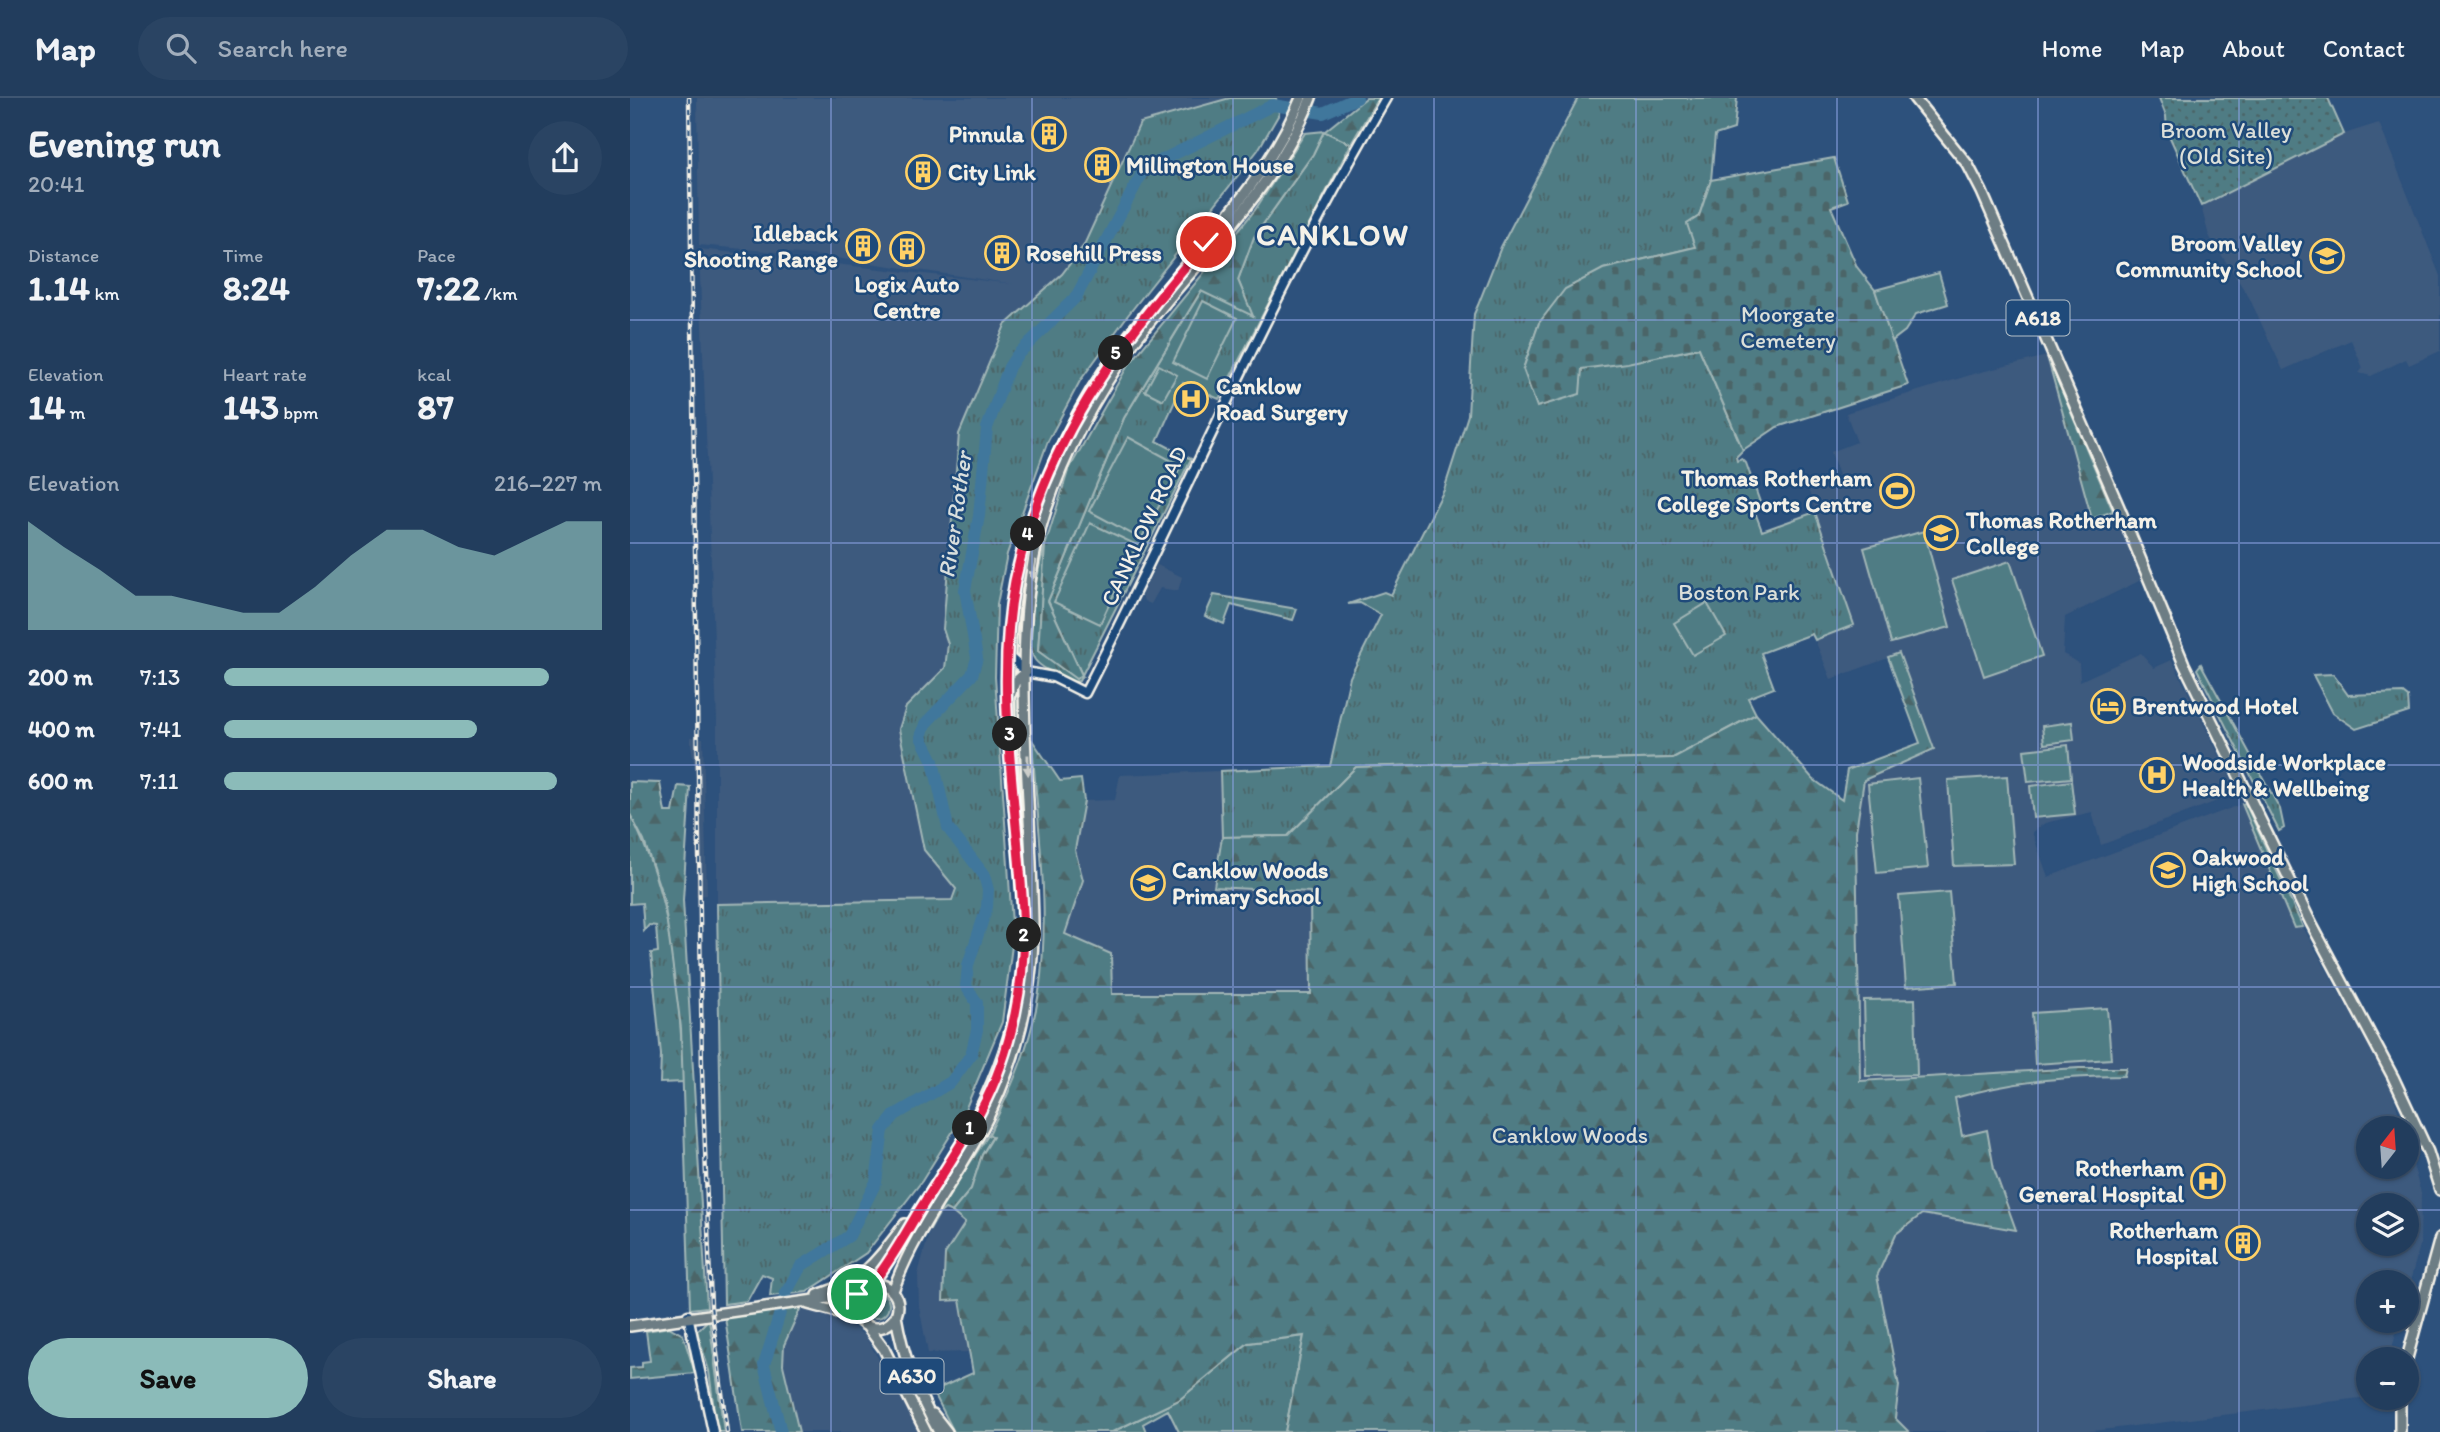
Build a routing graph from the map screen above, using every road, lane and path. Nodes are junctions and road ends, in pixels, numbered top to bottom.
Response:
1 (1301, 98) edge
2 (1311, 98) edge
3 (1385, 98) edge
4 (1914, 98) edge
5 (1288, 137) junction
6 (1009, 656) junction
7 (1026, 672) junction
8 (1009, 698) junction
9 (936, 1184) junction
10 (2440, 1189) edge
11 (2440, 1238) edge
12 (871, 1284) junction
13 (893, 1291) junction
14 (857, 1294) junction
15 (794, 1303) junction
16 (688, 1315) junction
17 (896, 1316) junction
18 (856, 1317) junction
19 (866, 1325) junction
20 (630, 1326) edge
21 (2410, 1347) edge
22 (924, 1405) junction
23 (2400, 1410) edge
24 (713, 1432) edge
25 (926, 1432) edge
26 (939, 1432) edge
27 (947, 1432) edge
28 (2400, 1432) edge

1 - 5 main road, A630
2 - 5 main road, A630
3 - 7 street, CANKLOW ROAD
4 - 10 main road, A618
5 - 6 main road, A630
5 -> 7 main road, A630
6 - 7 street
6 - 8 main road, A630
7 - 8 main road
7 -> 13 main road, A630
8 - 9 main road, A630
9 - 12 main road, A630
9 - 15 main road, A630
11 - 21 main road
12 - 13 main road
12 - 14 main road, A630
13 - 17 main road, A630
14 - 15 main road
14 - 18 main road
15 - 16 main road
15 - 18 main road
16 - 20 main road
16 - 24 street
17 - 19 main road, A630
17 - 22 main road, A630
18 - 19 main road, A630
19 - 25 main road, A630
22 - 26 main road, A630
22 - 27 main road
23 - 28 main road

